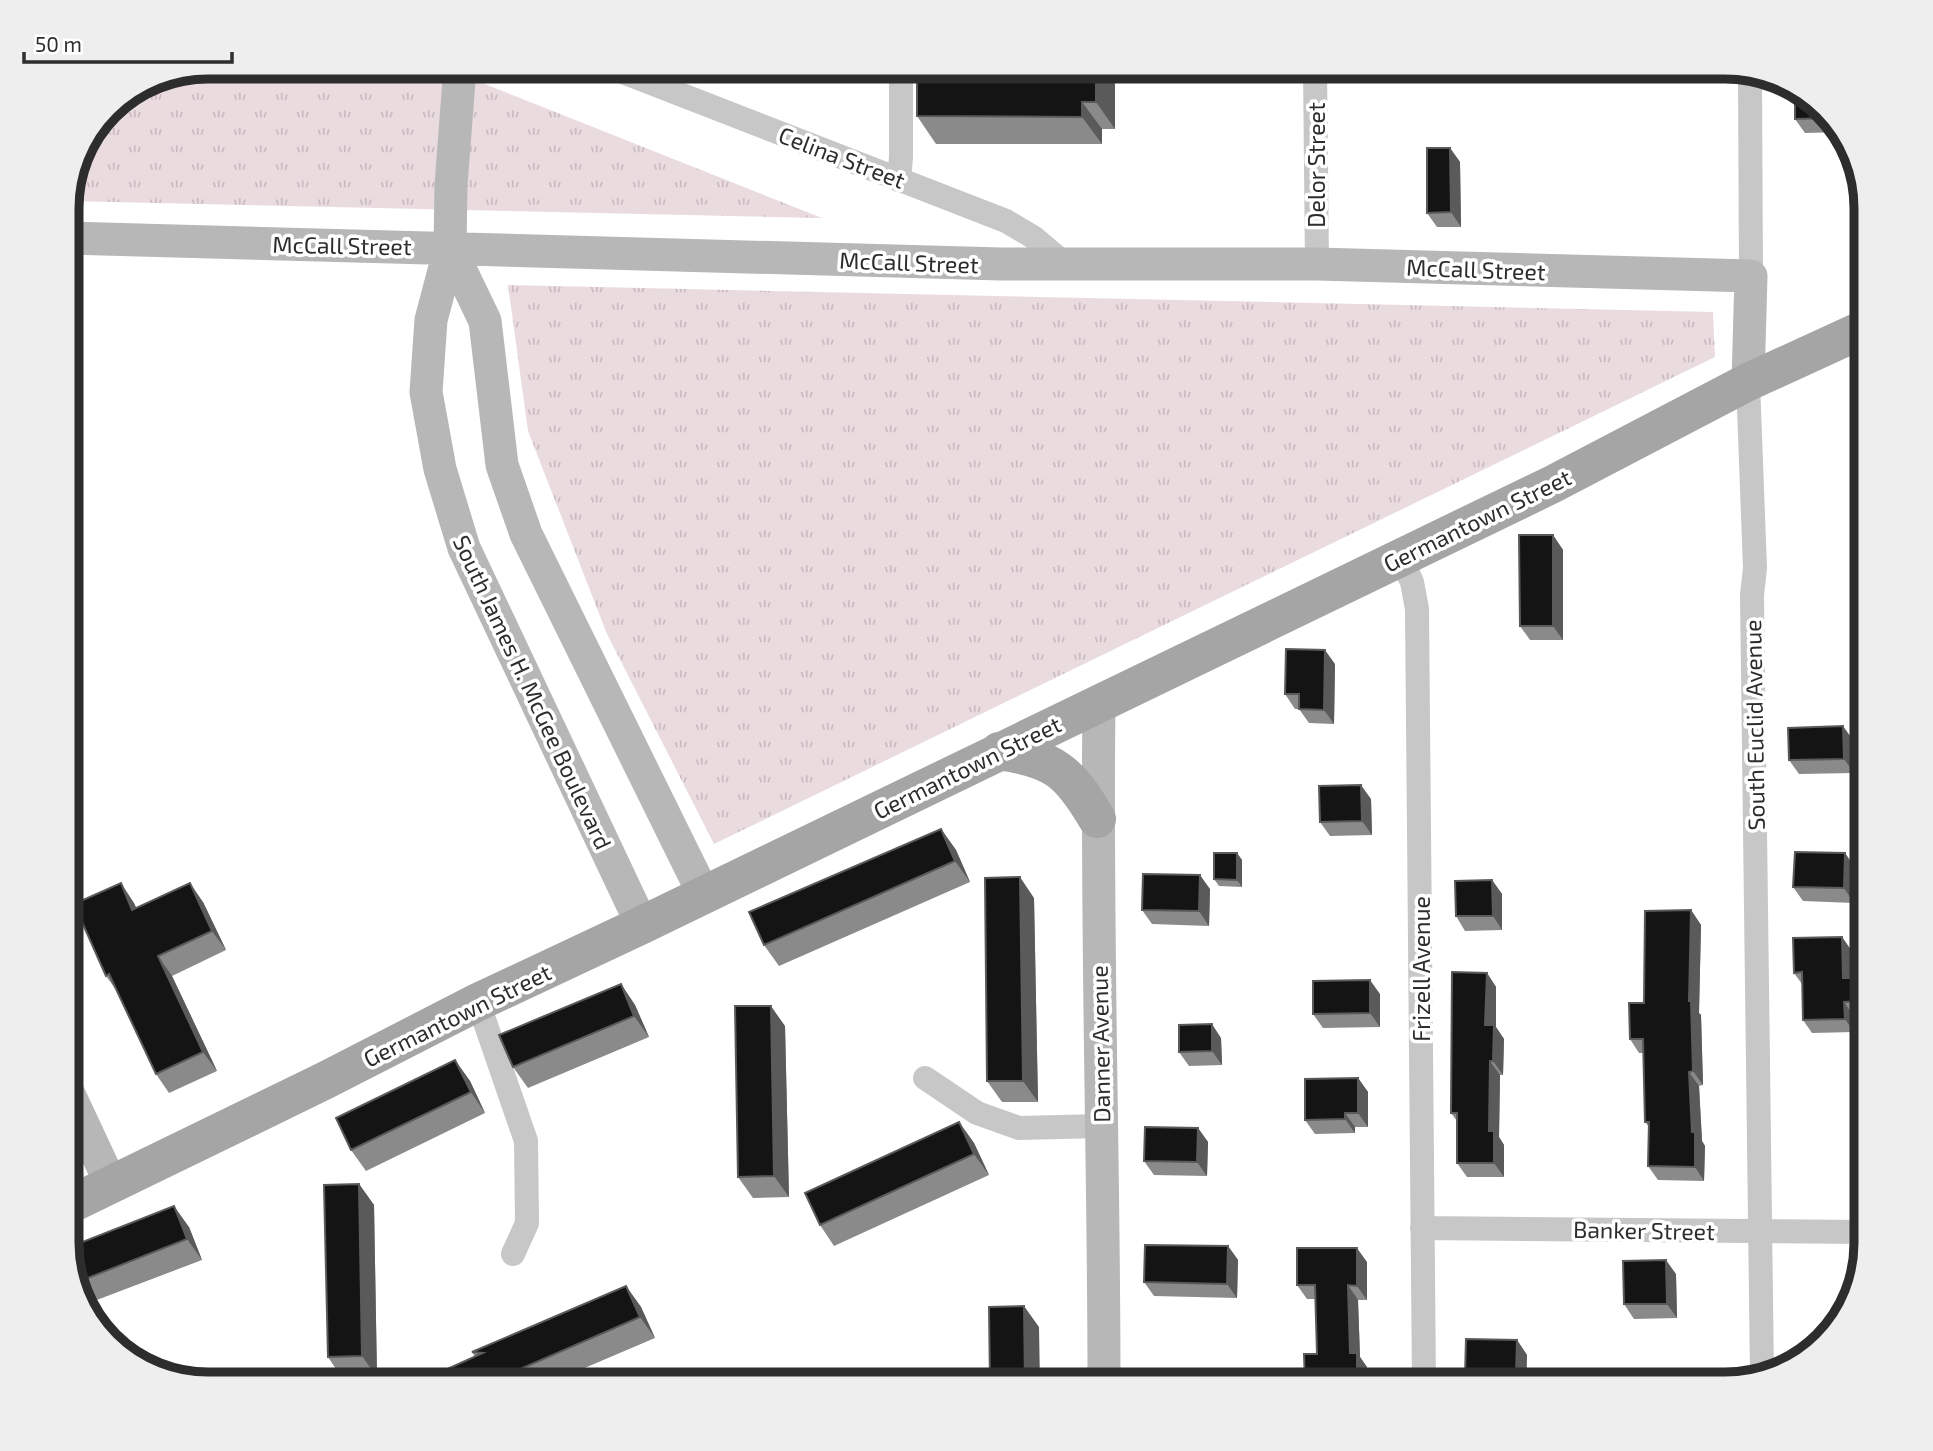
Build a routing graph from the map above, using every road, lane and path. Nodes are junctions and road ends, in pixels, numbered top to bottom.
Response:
1 (459, 79) edge
2 (643, 79) edge
3 (901, 79) edge
4 (1315, 79) edge
5 (1750, 82) edge
6 (899, 180) junction
7 (79, 238) edge
8 (450, 248) junction
9 (1065, 264) junction
10 (1317, 264) junction
11 (1751, 276) junction
12 (1854, 334) edge
13 (1748, 382) junction
14 (1400, 557) junction
15 (1099, 703) junction
16 (999, 751) junction
17 (1097, 819) junction
18 (704, 895) junction
19 (642, 925) junction
20 (478, 1002) junction
21 (925, 1078) dead end
22 (79, 1116) edge
23 (1101, 1126) junction
24 (111, 1184) junction
25 (79, 1200) edge
26 (1422, 1228) junction
27 (1760, 1231) junction
28 (1854, 1232) edge
29 (513, 1254) dead end
30 (1762, 1366) edge
31 (1104, 1372) edge
32 (1424, 1372) edge

1 - 8 street, South James H. McGee Boulevard
2 - 6 street, Celina Street
3 - 6 street
4 - 10 street, Delor Street
5 - 11 street, South Euclid Avenue
6 - 9 street, Celina Street
7 - 8 street, McCall Street
8 - 9 street, McCall Street
8 - 18 street, South James H. McGee Boulevard
8 - 19 street, South James H. McGee Boulevard
9 - 10 street, McCall Street
10 - 11 street, McCall Street
11 - 13 street, South Euclid Avenue
12 - 13 main road, Germantown Street
13 - 14 main road, Germantown Street
13 - 27 street, South Euclid Avenue
14 - 15 main road, Germantown Street
14 - 26 street, Frizell Avenue
15 - 16 main road, Germantown Street
15 - 17 street, Danner Avenue
16 - 17 main road
16 - 18 main road, Germantown Street
17 - 23 street, Danner Avenue
18 - 19 main road, Germantown Street
19 - 20 main road, Germantown Street
20 - 24 main road, Germantown Street
20 - 29 street
21 - 23 street
22 - 24 street
23 - 31 street, Danner Avenue
24 - 25 main road, Germantown Street
26 - 27 street, Banker Street
26 - 32 street, Frizell Avenue
27 - 28 street, Banker Street
27 - 30 street, South Euclid Avenue

